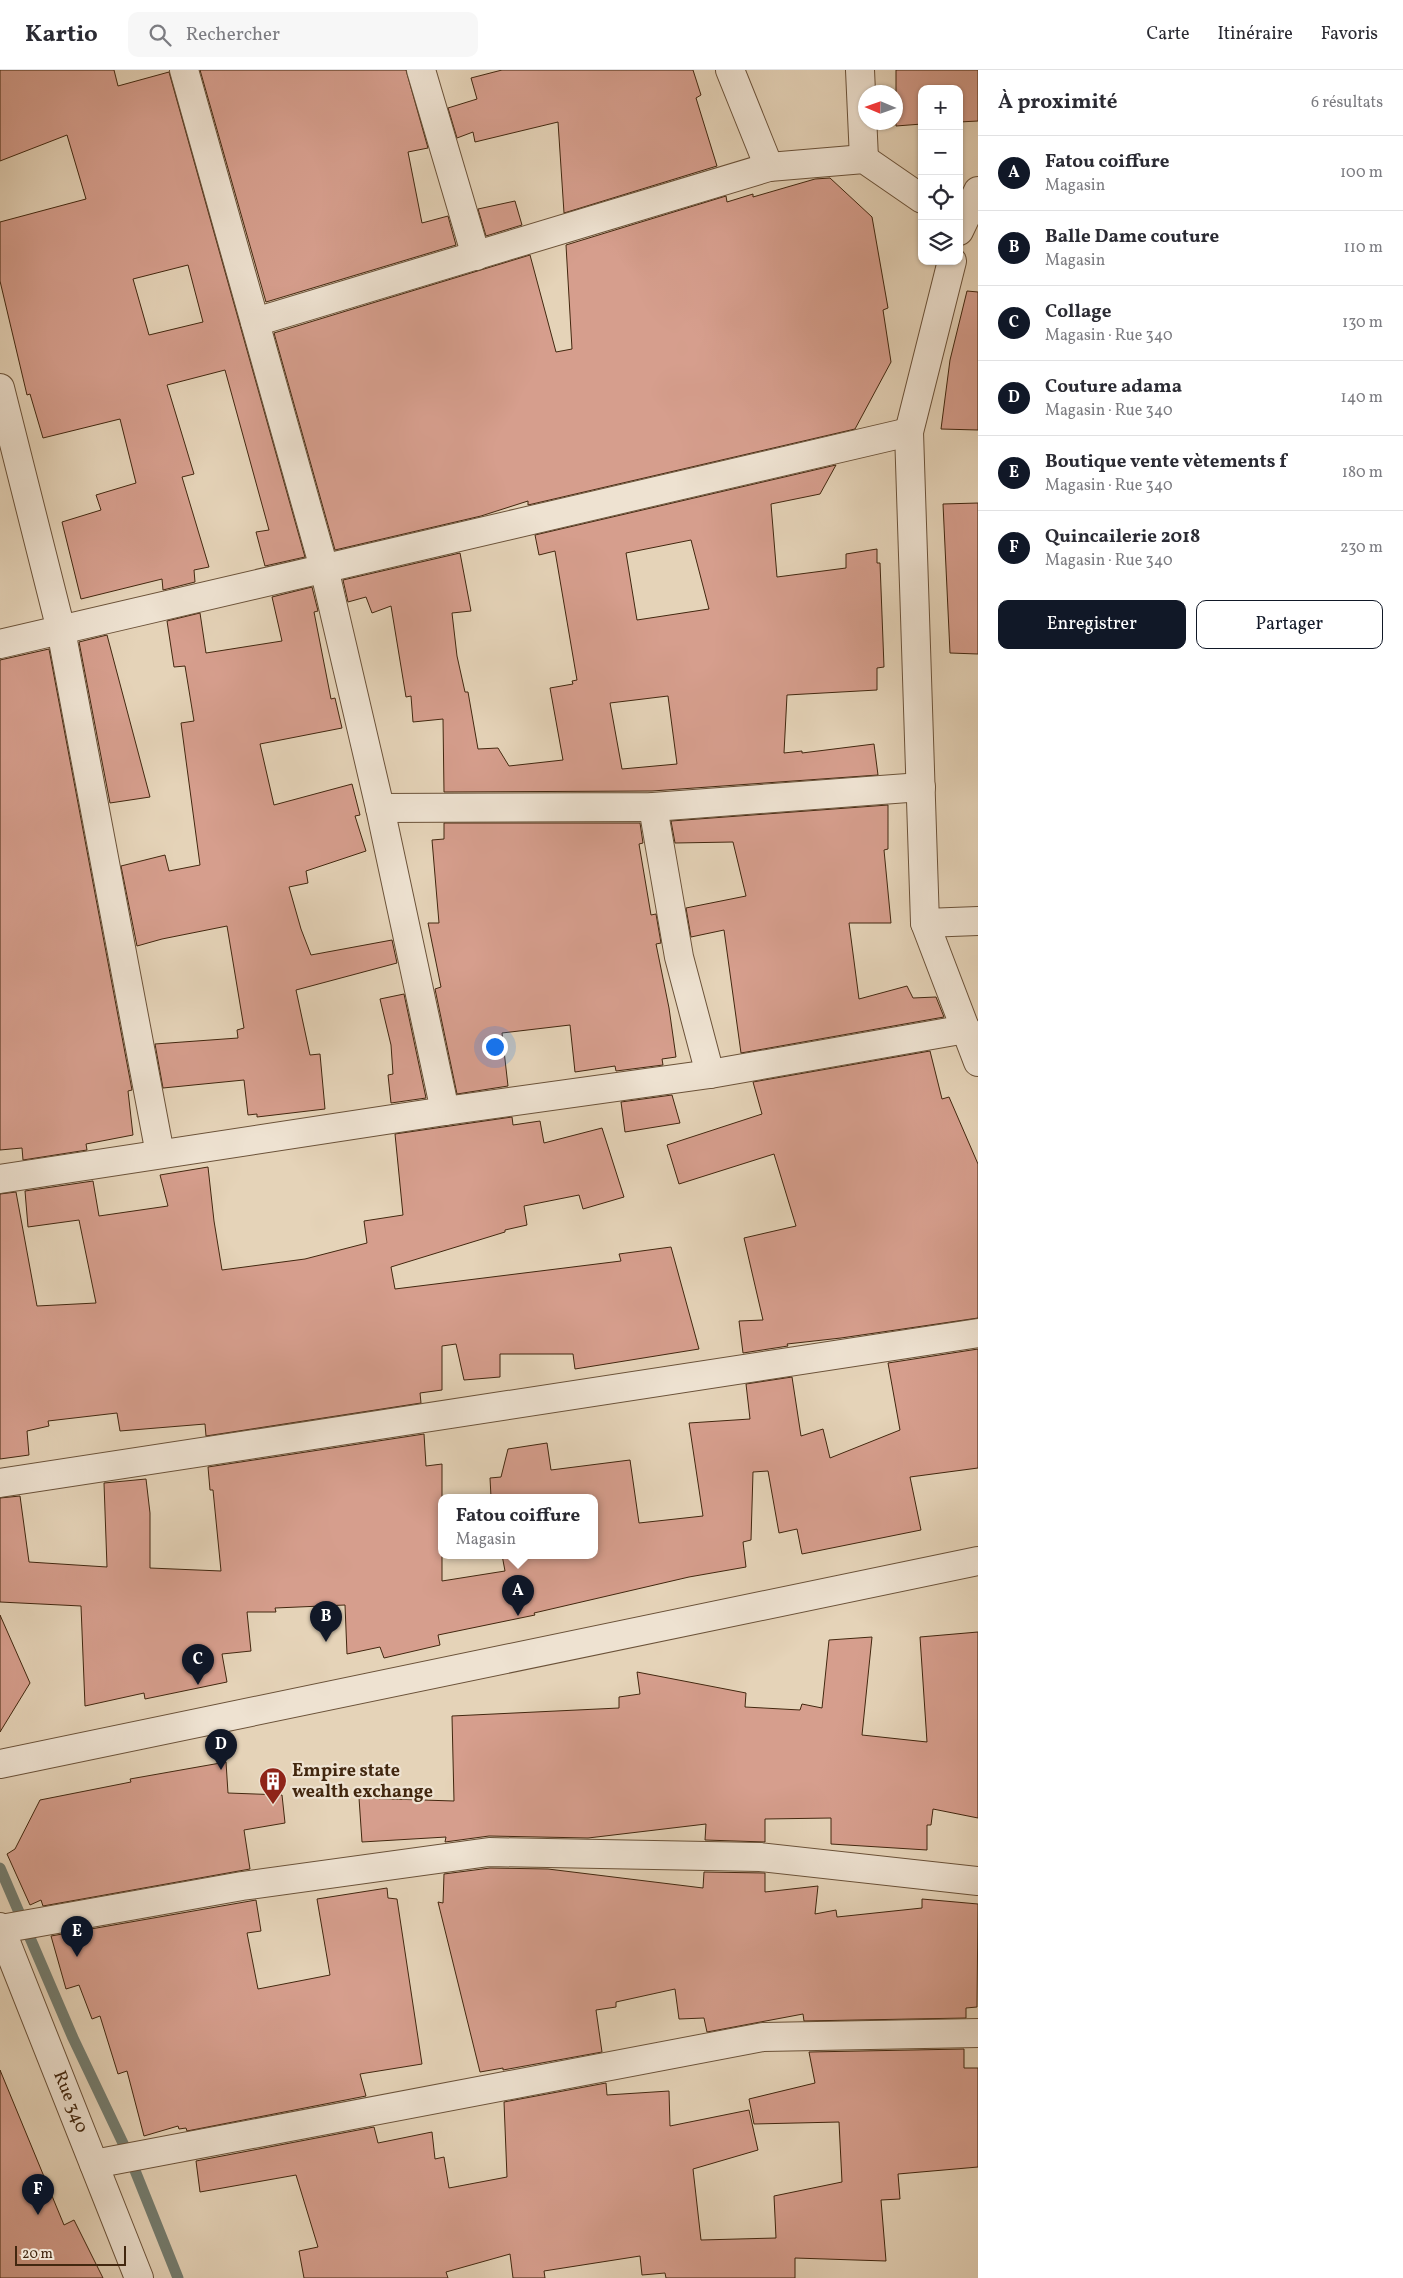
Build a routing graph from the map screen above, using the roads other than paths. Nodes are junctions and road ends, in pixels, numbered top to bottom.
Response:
1 (184, 70) edge
2 (421, 70) edge
3 (730, 70) edge
4 (860, 70) edge
5 (864, 159) junction
6 (769, 167) junction
7 (978, 191) edge
8 (918, 196) edge
9 (963, 221) edge
10 (476, 256) junction
11 (951, 265) edge
12 (255, 322) junction
13 (0, 388) edge
14 (909, 432) junction
15 (324, 568) junction
16 (60, 630) junction
17 (0, 644) edge
18 (921, 787) junction
19 (653, 807) junction
20 (380, 808) junction
21 (978, 921) edge
22 (925, 923) junction
23 (966, 1029) junction
24 (978, 1062) edge
25 (710, 1074) junction
26 (444, 1111) junction
27 (160, 1154) junction
28 (0, 1179) edge
29 (978, 1333) edge
30 (0, 1484) edge
31 (978, 1561) edge
32 (0, 1764) edge
33 (978, 1881) edge
34 (0, 1928) edge
35 (978, 2033) edge
36 (94, 2164) junction
37 (139, 2278) edge

1 - 12 street
2 - 10 street
3 - 6 street
4 - 5 street
5 - 6 street
5 - 8 street
6 - 10 street
7 - 9 street
10 - 12 street
11 - 14 street
12 - 15 street
13 - 16 street
14 - 15 street
14 - 18 street
15 - 16 street
15 - 20 street
16 - 17 street
16 - 27 street
18 - 19 street
18 - 22 street
19 - 20 street
19 - 25 street
20 - 26 street
21 - 22 street
22 - 23 street
23 - 24 street
23 - 25 street
25 - 26 street
26 - 27 street
27 - 28 street
29 - 30 street
31 - 32 street
33 - 34 street
34 - 36 street, Rue 340
35 - 36 street
36 - 37 street, Rue 340

